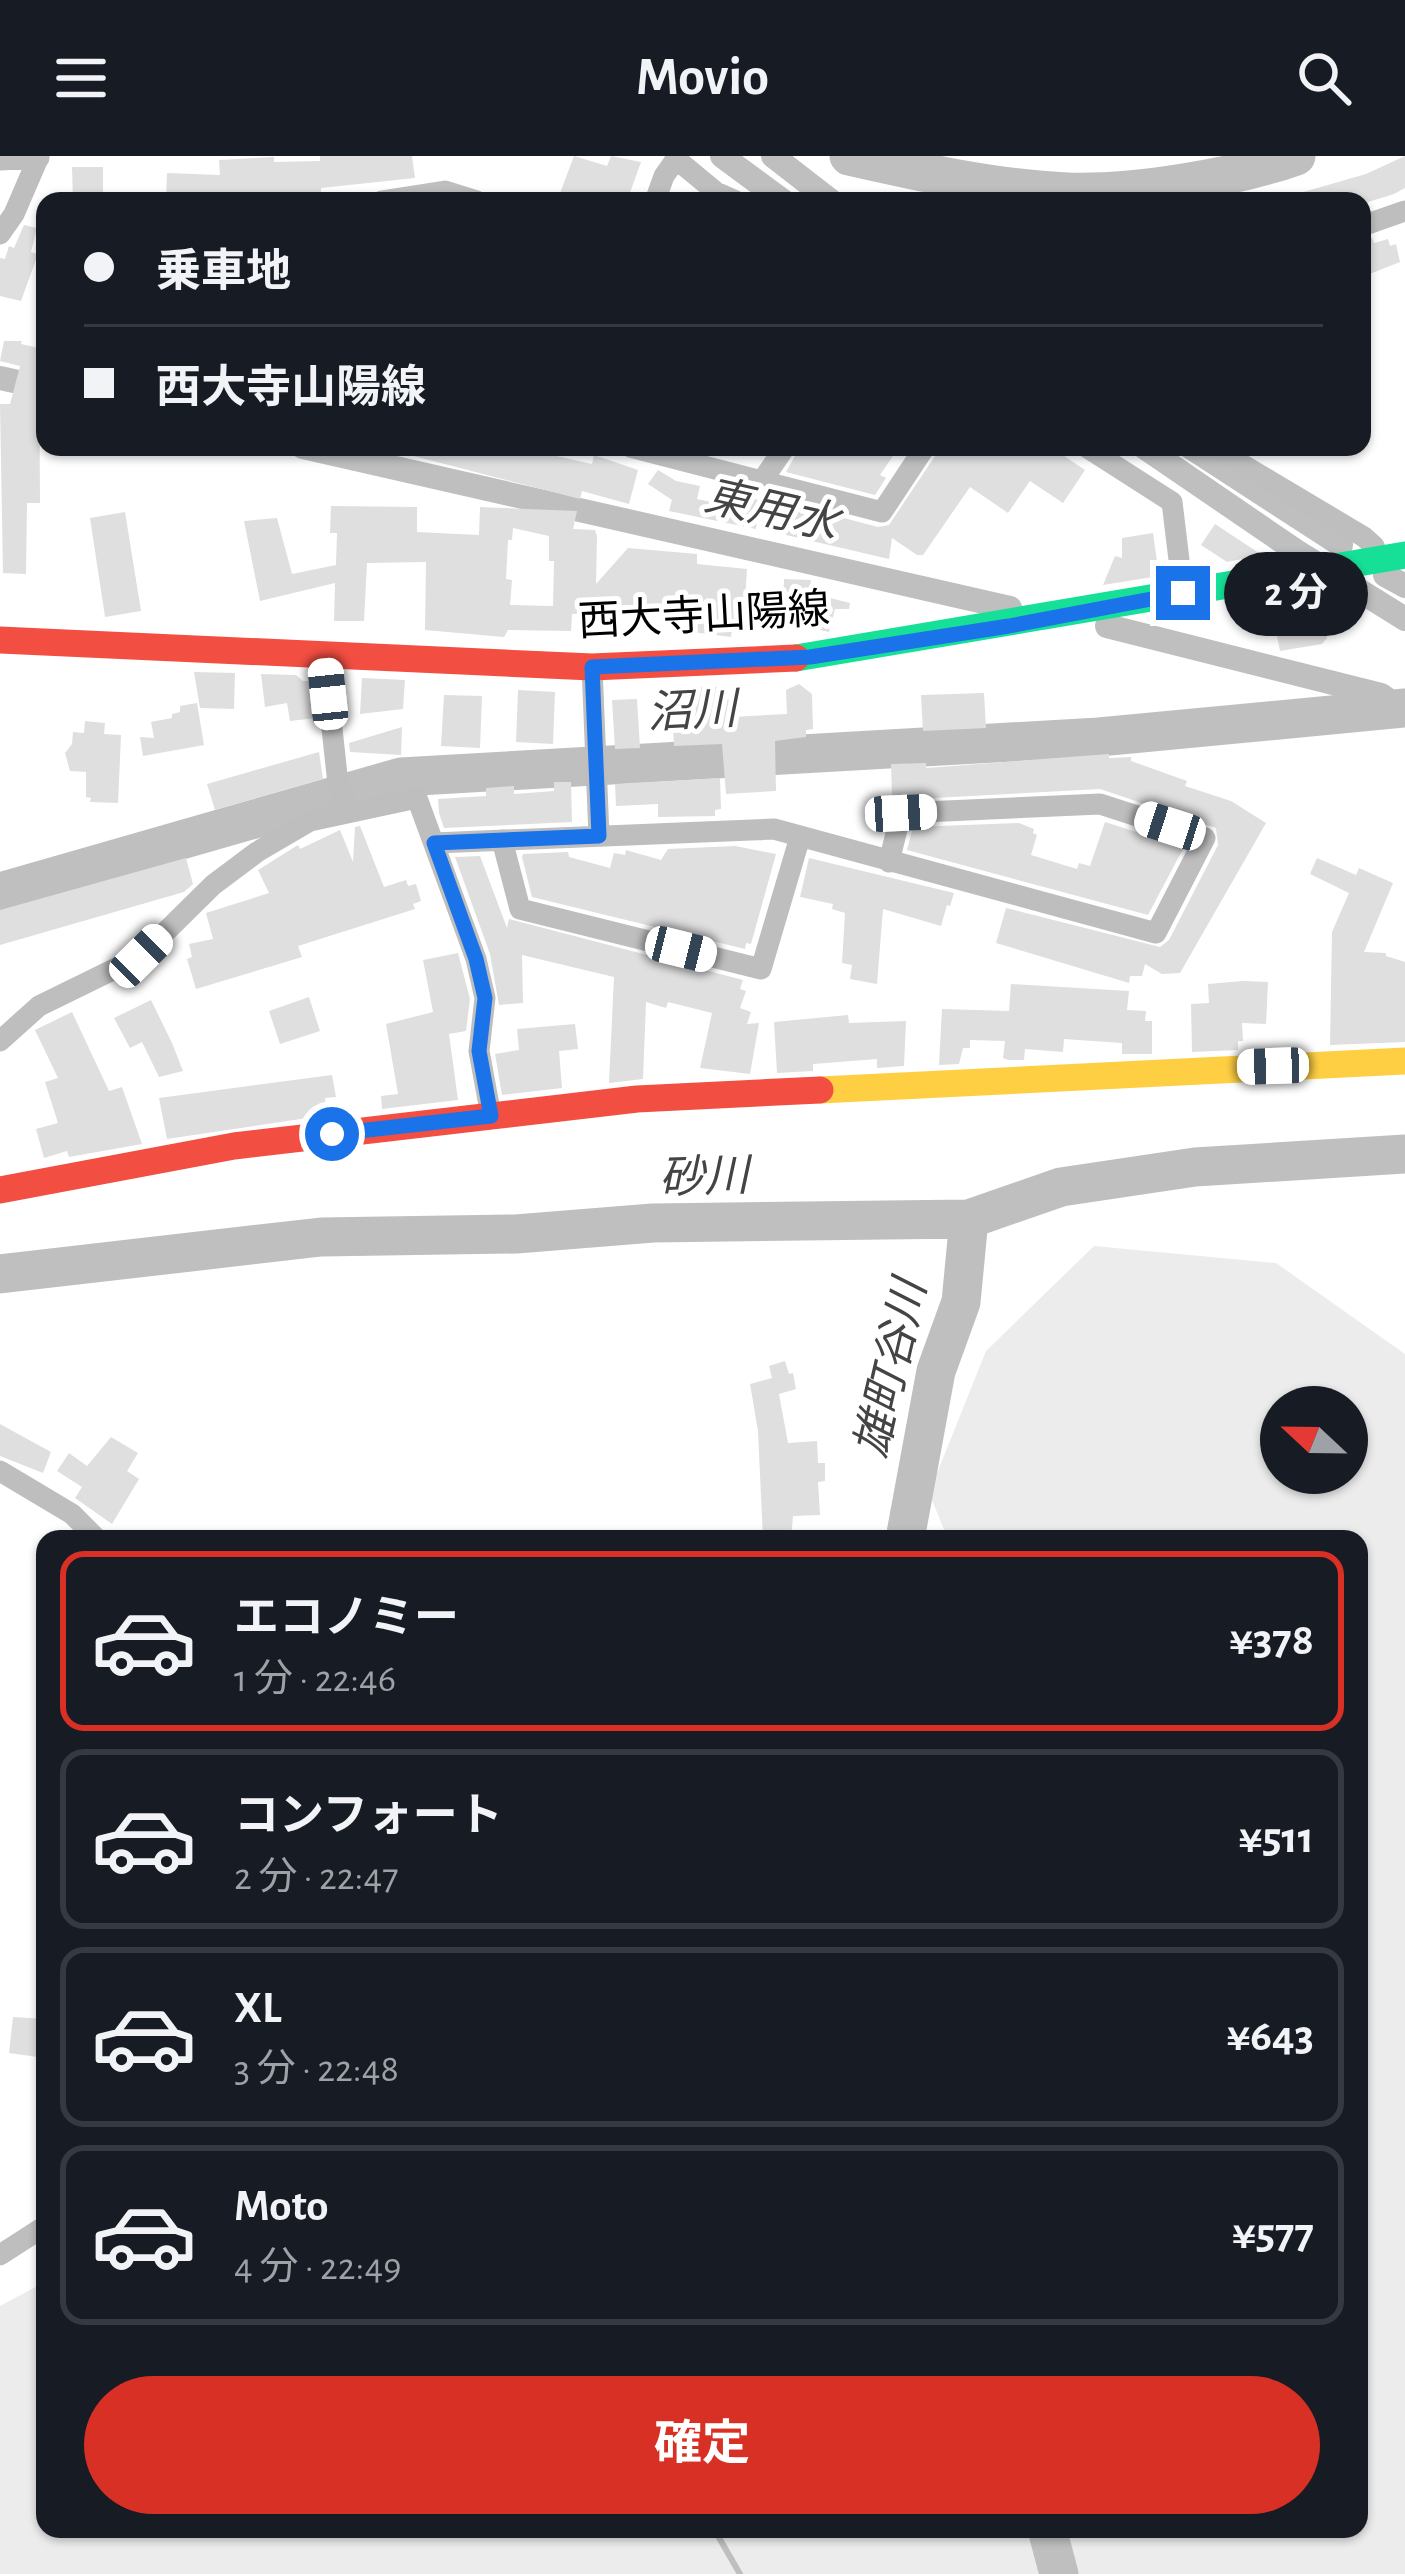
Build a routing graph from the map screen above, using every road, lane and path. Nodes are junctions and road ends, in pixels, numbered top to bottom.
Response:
1 (39, 157) edge
2 (0, 160) edge
3 (26, 189) junction
4 (658, 192) edge
5 (716, 192) edge
6 (36, 197) edge
7 (1405, 211) edge
8 (1371, 223) edge
9 (0, 234) edge
10 (673, 456) edge
11 (779, 456) edge
12 (920, 456) edge
13 (1101, 456) edge
14 (1228, 456) edge
15 (762, 481) junction
16 (1381, 560) edge
17 (1183, 593) junction
18 (0, 640) edge
19 (324, 654) junction
20 (592, 667) junction
21 (348, 812) junction
22 (599, 836) junction
23 (800, 836) junction
24 (502, 840) junction
25 (434, 843) junction
26 (889, 862) junction
27 (0, 1041) edge
28 (1405, 1060) edge
29 (491, 1116) junction
30 (0, 1190) edge
31 (0, 1471) edge
32 (89, 1530) edge
33 (36, 2232) edge
34 (0, 2255) edge

1 - 2 street
1 - 3 street
3 - 6 street
3 - 9 street
4 - 5 street
7 - 8 street
10 - 15 street
11 - 15 street
12 - 15 street
13 - 17 street
14 - 16 street
16 - 17 street, 西大寺山陽線
17 - 20 street, 西大寺山陽線
18 - 19 street, 西大寺山陽線
19 - 20 street, 西大寺山陽線
19 - 21 street
20 - 22 street
21 - 25 street
21 - 27 street
22 - 23 street
22 - 24 street
23 - 24 street
23 - 26 street
24 - 25 street
25 - 29 street
26 - 26 street
28 - 29 street
29 - 30 street
31 - 32 street
33 - 34 street

